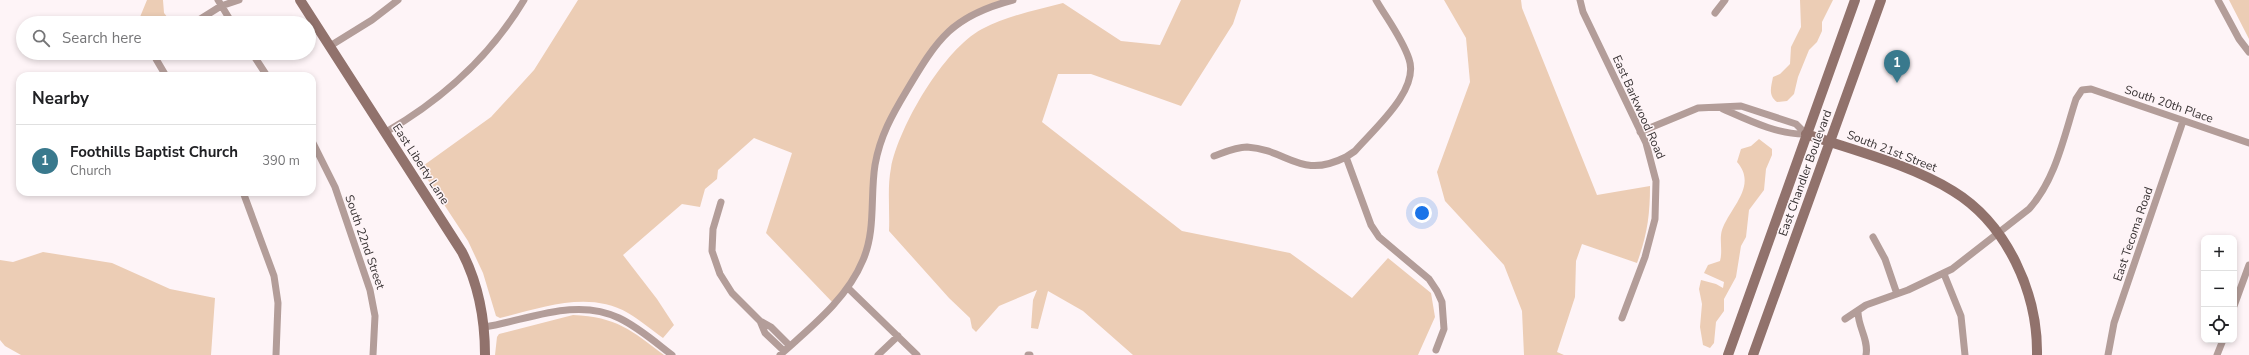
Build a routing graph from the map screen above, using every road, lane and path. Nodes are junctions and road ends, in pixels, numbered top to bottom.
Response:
1 (239, 0) edge
2 (300, 0) edge
3 (398, 0) edge
4 (524, 0) edge
5 (1013, 0) edge
6 (1376, 0) edge
7 (1580, 0) edge
8 (1725, 0) edge
9 (1855, 0) edge
10 (1881, 0) edge
11 (2218, 0) edge
12 (221, 2) edge
13 (1715, 13) dead end
14 (203, 16) edge
15 (228, 16) edge
16 (310, 16) edge
17 (316, 25) edge
18 (330, 46) junction
19 (2249, 52) edge
20 (157, 60) edge
21 (257, 60) edge
22 (164, 72) edge
23 (265, 72) edge
24 (1722, 108) junction
25 (2183, 121) junction
26 (386, 132) junction
27 (1640, 132) junction
28 (1806, 134) junction
29 (1829, 142) junction
30 (2249, 143) edge
31 (316, 149) edge
32 (1214, 156) dead end
33 (1346, 157) junction
34 (244, 196) edge
35 (721, 202) dead end
36 (1998, 235) junction
37 (1873, 237) dead end
38 (2249, 265) edge
39 (1944, 274) junction
40 (848, 288) junction
41 (1897, 294) junction
42 (2237, 298) edge
43 (1858, 312) junction
44 (1622, 318) dead end
45 (1845, 319) dead end
46 (760, 321) junction
47 (485, 327) junction
48 (771, 327) junction
49 (765, 333) junction
50 (898, 336) junction
51 (2222, 343) edge
52 (1436, 350) dead end
53 (785, 351) edge
54 (276, 355) edge
55 (373, 355) edge
56 (485, 355) edge
57 (672, 355) edge
58 (878, 355) edge
59 (917, 355) edge
60 (1728, 355) edge
61 (1753, 355) edge
62 (1866, 355) edge
63 (1965, 355) edge
64 (2037, 355) edge
65 (2108, 355) edge
66 (2218, 355) edge

1 - 12 street
2 - 16 street, East Liberty Lane
3 - 18 street
4 - 26 street
5 - 40 street
6 - 33 street
7 - 27 street, East Barkwood Road
8 - 13 street
9 - 28 street, East Chandler Boulevard
10 - 29 street, East Chandler Boulevard
11 - 19 street
12 - 14 street
12 - 15 street
17 - 18 street, East Liberty Lane
18 - 26 street, East Liberty Lane
20 - 22 street
21 - 23 street
24 - 27 street, South 21st Street
24 - 28 street, South 21st Street
24 - 28 street, South 21st Street
25 - 30 street, South 20th Place
25 - 36 street, South 20th Place
25 - 65 street, East Tecoma Road
26 - 47 street, East Liberty Lane
27 - 44 street, East Barkwood Road
28 - 29 street, South 21st Street
28 - 60 street, East Chandler Boulevard
29 - 36 street, South 21st Street
29 - 61 street, East Chandler Boulevard
31 - 55 street, South 22nd Street
32 - 33 street
33 - 52 street
34 - 54 street
35 - 46 street
36 - 39 street
36 - 64 street, South 21st Street
37 - 41 street
38 - 42 street
39 - 41 street
39 - 63 street
40 - 50 street
40 - 53 street
41 - 43 street
43 - 45 street
43 - 62 street
46 - 48 street
46 - 49 street
47 - 56 street, East Liberty Lane
47 - 57 street
48 - 49 street
48 - 53 street
49 - 53 street
50 - 58 street
50 - 59 street
51 - 66 street

